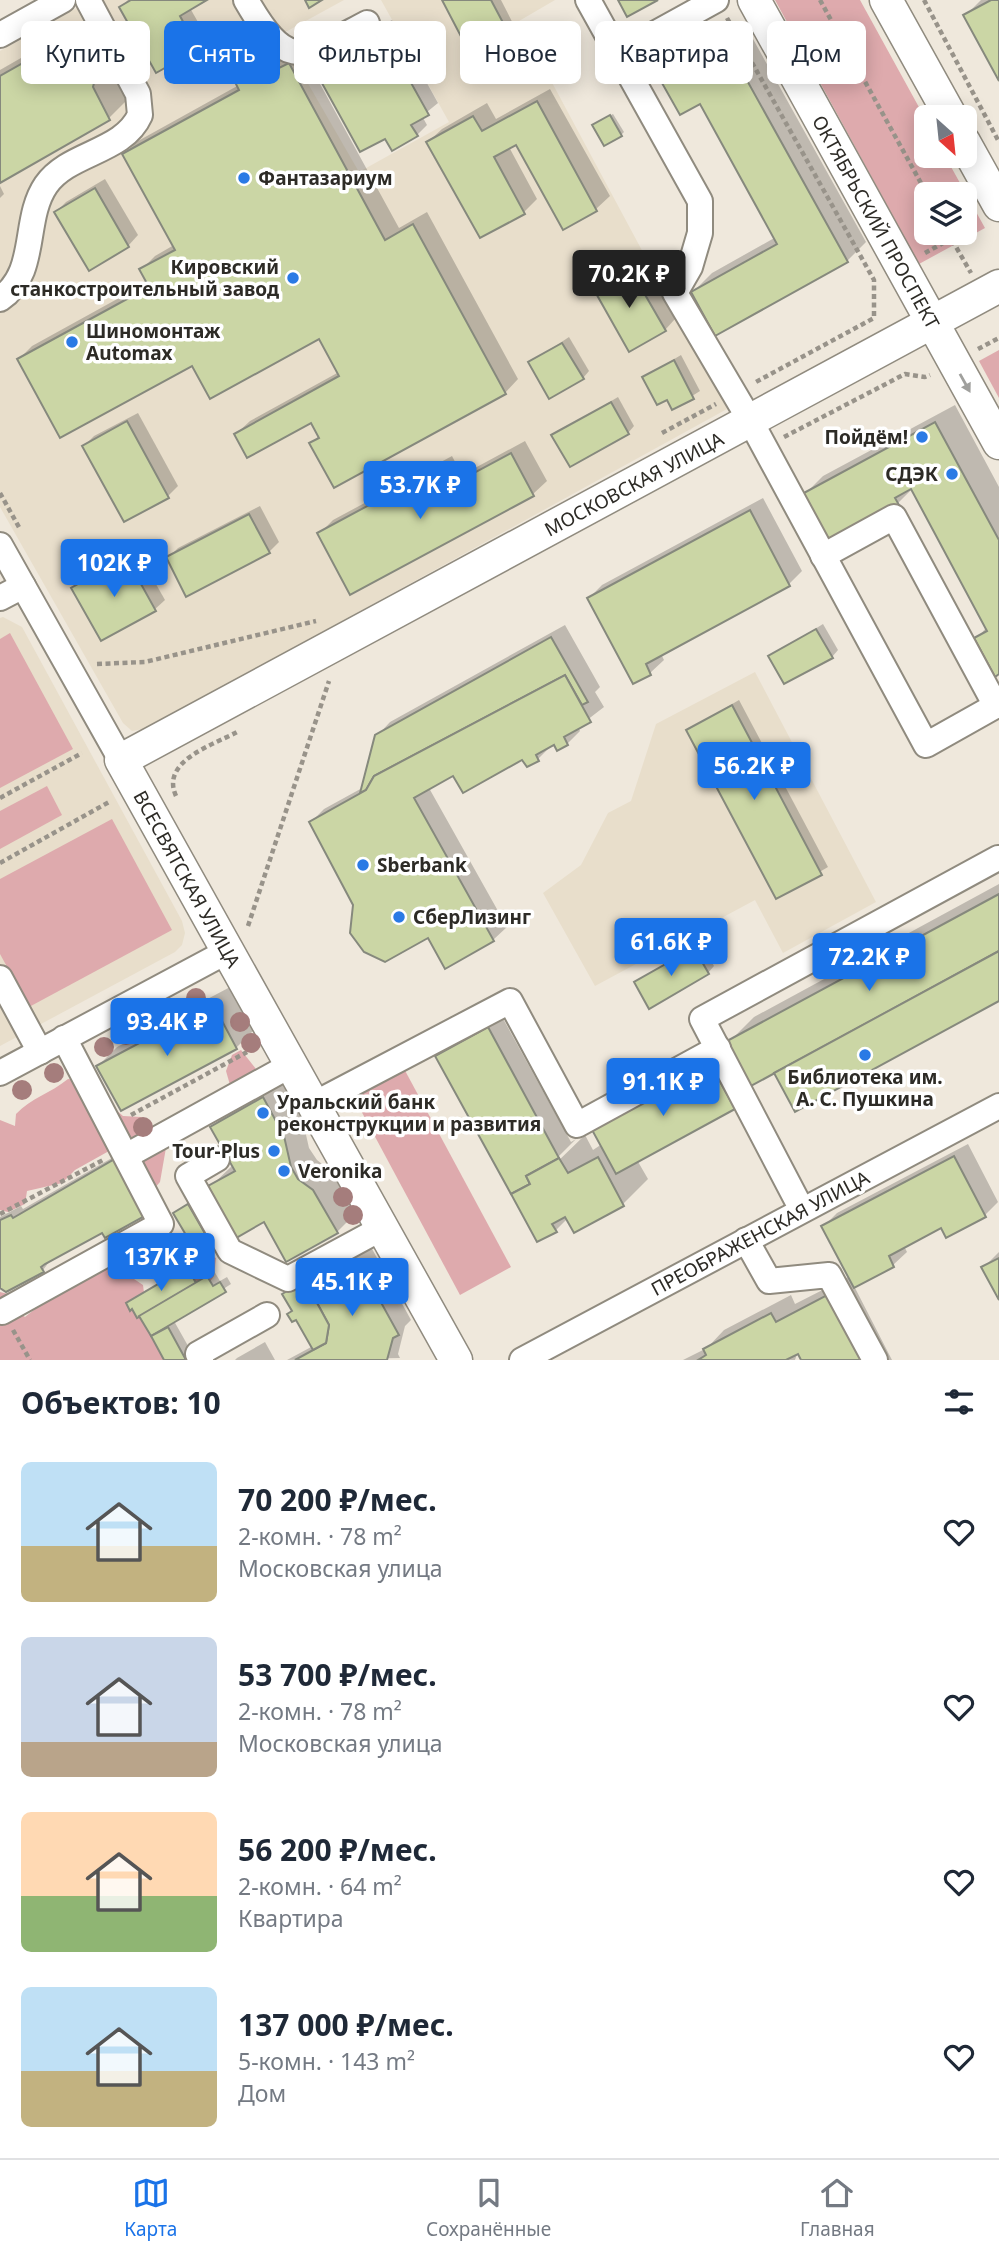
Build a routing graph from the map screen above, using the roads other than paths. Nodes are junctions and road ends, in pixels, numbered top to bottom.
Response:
1 (62, 0) edge
2 (88, 0) edge
3 (246, 0) edge
4 (588, 0) edge
5 (754, 0) edge
6 (886, 0) edge
7 (720, 6) edge
8 (600, 21) edge
9 (688, 21) edge
10 (0, 35) edge
11 (294, 52) edge
12 (635, 84) edge
13 (944, 105) edge
14 (973, 168) edge
15 (989, 214) edge
16 (999, 286) edge
17 (0, 299) edge
18 (932, 324) junction
19 (758, 434) junction
20 (999, 443) edge
21 (0, 545) edge
22 (824, 555) junction
23 (23, 586) junction
24 (0, 598) edge
25 (998, 705) edge
26 (121, 760) junction
27 (998, 858) edge
28 (226, 952) junction
29 (0, 978) edge
30 (64, 1038) junction
31 (718, 1048) junction
32 (40, 1052) junction
33 (291, 1065) junction
34 (0, 1073) edge
35 (314, 1104) junction
36 (999, 1106) edge
37 (130, 1150) junction
38 (217, 1159) dead end
39 (802, 1210) junction
40 (384, 1227) junction
41 (747, 1240) junction
42 (2, 1312) road end
43 (267, 1315) dead end
44 (201, 1360) edge
45 (456, 1360) edge
46 (522, 1360) edge
47 (875, 1360) edge

1 - 10 street
2 - 17 street
3 - 11 street
4 - 8 street
5 - 18 main road, ОКТЯБРЬСКИЙ ПРОСПЕКТ
6 - 13 main road
7 - 9 street
12 - 19 street
14 - 15 main road
16 - 18 main road, МОСКОВСКАЯ УЛИЦА
18 - 19 main road, МОСКОВСКАЯ УЛИЦА
18 -> 20 main road, ОКТЯБРЬСКИЙ ПРОСПЕКТ
19 - 22 street
19 - 26 main road, МОСКОВСКАЯ УЛИЦА
21 - 23 street, ВСЕСВЯТСКАЯ УЛИЦА
22 - 25 street
22 - 25 street
23 - 24 street
23 - 26 street, ВСЕСВЯТСКАЯ УЛИЦА
26 - 28 main road, ВСЕСВЯТСКАЯ УЛИЦА
27 - 31 street
28 - 30 street
28 - 33 main road, ВСЕСВЯТСКАЯ УЛИЦА
29 - 32 street
30 - 32 street
30 - 37 street
31 - 35 street
31 - 39 street
32 - 34 street
33 - 35 main road, ВСЕСВЯТСКАЯ УЛИЦА
33 - 37 street
35 - 40 main road, ВСЕСВЯТСКАЯ УЛИЦА
36 - 39 street, ПРЕОБРАЖЕНСКАЯ УЛИЦА
37 - 42 street
38 - 40 street
39 - 41 street, ПРЕОБРАЖЕНСКАЯ УЛИЦА
40 - 45 main road, ВСЕСВЯТСКАЯ УЛИЦА
41 - 46 street, ПРЕОБРАЖЕНСКАЯ УЛИЦА
41 - 47 street
43 - 44 street

